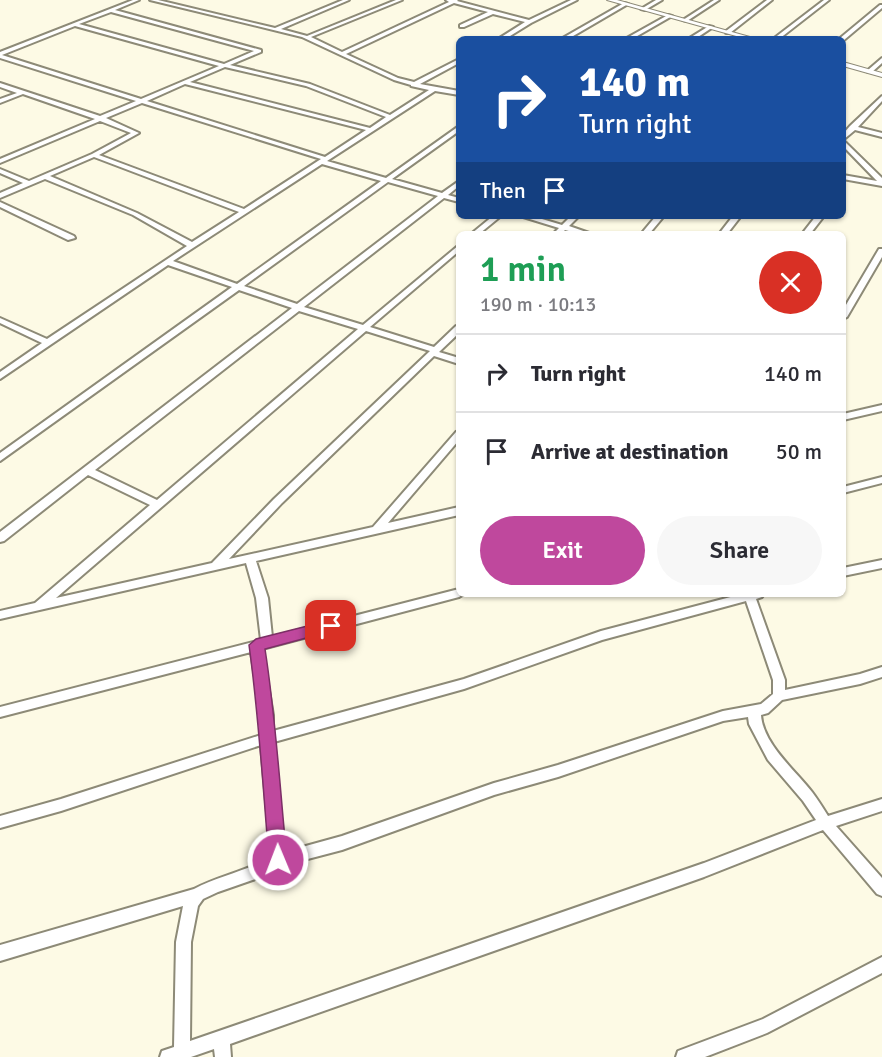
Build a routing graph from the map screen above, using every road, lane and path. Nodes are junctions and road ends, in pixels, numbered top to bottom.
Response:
1 (137, 0) edge
2 (152, 0) edge
3 (346, 0) edge
4 (400, 0) edge
5 (452, 0) edge
6 (575, 0) edge
7 (610, 0) edge
8 (660, 0) edge
9 (717, 0) edge
10 (770, 0) edge
11 (828, 0) edge
12 (627, 4) junction
13 (882, 6) edge
14 (643, 9) junction
15 (111, 11) junction
16 (492, 12) junction
17 (670, 16) junction
18 (685, 20) junction
19 (529, 22) junction
20 (76, 25) junction
21 (462, 26) dead end
22 (711, 27) junction
23 (276, 29) junction
24 (728, 32) junction
25 (506, 36) edge
26 (569, 36) edge
27 (633, 36) edge
28 (696, 36) edge
29 (742, 36) edge
30 (780, 36) edge
31 (846, 36) edge
32 (308, 37) junction
33 (341, 54) junction
34 (0, 55) edge
35 (882, 60) edge
36 (456, 63) edge
37 (846, 65) edge
38 (220, 66) junction
39 (870, 71) junction
40 (882, 75) edge
41 (186, 83) junction
42 (0, 85) edge
43 (413, 85) junction
44 (434, 89) junction
45 (21, 93) junction
46 (456, 93) edge
47 (146, 100) junction
48 (881, 100) edge
49 (0, 101) edge
50 (391, 117) junction
51 (102, 119) junction
52 (852, 127) junction
53 (372, 130) junction
54 (456, 130) edge
55 (882, 135) edge
56 (846, 136) edge
57 (846, 143) edge
58 (94, 155) junction
59 (0, 161) edge
60 (324, 161) junction
61 (0, 171) edge
62 (46, 177) junction
63 (846, 177) edge
64 (386, 179) junction
65 (882, 183) edge
66 (30, 184) junction
67 (456, 185) edge
68 (0, 196) edge
69 (443, 196) junction
70 (456, 199) edge
71 (0, 204) edge
72 (246, 212) junction
73 (493, 219) edge
74 (534, 219) edge
75 (572, 219) edge
76 (658, 219) edge
77 (735, 219) edge
78 (564, 228) junction
79 (479, 231) edge
80 (560, 231) edge
81 (576, 231) edge
82 (648, 231) edge
83 (725, 231) edge
84 (71, 238) dead end
85 (193, 246) junction
86 (456, 250) edge
87 (882, 251) edge
88 (167, 262) junction
89 (239, 288) junction
90 (846, 304) edge
91 (299, 308) junction
92 (0, 320) edge
93 (363, 328) junction
94 (456, 331) edge
95 (48, 343) junction
96 (434, 351) junction
97 (456, 360) edge
98 (0, 376) edge
99 (882, 408) edge
100 (846, 416) edge
101 (456, 438) edge
102 (0, 458) edge
103 (89, 471) junction
104 (882, 480) edge
105 (846, 489) edge
106 (159, 505) junction
107 (456, 512) edge
108 (376, 531) junction
109 (0, 538) edge
110 (250, 558) junction
111 (882, 564) edge
112 (216, 566) junction
113 (846, 571) edge
114 (456, 594) edge
115 (745, 597) edge
116 (753, 597) edge
117 (39, 606) junction
118 (0, 615) edge
119 (262, 644) junction
120 (882, 672) edge
121 (779, 696) junction
122 (0, 711) edge
123 (754, 711) junction
124 (267, 738) junction
125 (882, 805) edge
126 (0, 822) edge
127 (825, 823) junction
128 (278, 860) junction
129 (882, 889) edge
130 (196, 895) junction
131 (0, 953) edge
132 (882, 965) edge
133 (221, 1039) junction
134 (175, 1055) edge
135 (223, 1057) edge
136 (684, 1057) edge

1 - 15 street
2 - 23 street
3 - 23 street
4 - 32 street
5 - 16 street
5 - 33 street
6 - 19 street
7 - 12 street
8 - 14 street
9 - 18 street
10 - 24 street
11 - 30 street
12 - 14 street
12 - 26 street
13 - 31 street
14 - 17 street
15 - 20 street
15 - 38 street
16 - 19 street
16 - 21 street
17 - 18 street
17 - 27 street
18 - 22 street
19 - 25 street
20 - 34 street
20 - 38 street
22 - 24 street
22 - 28 street
23 - 32 street
24 - 29 street
32 - 33 street
33 - 43 street
34 - 47 street
35 - 39 street
36 - 43 street
37 - 39 street
38 - 41 street
38 - 50 street
39 - 40 street
41 - 47 street
41 - 53 street
42 - 45 street
43 - 44 street
44 - 46 street
44 - 50 street
45 - 49 street
45 - 51 street
47 - 51 street
47 - 60 street
48 - 52 street
50 - 53 street
51 - 58 street
51 - 59 street
52 - 55 street
52 - 56 street
53 - 60 street
54 - 64 street
57 - 65 street
58 - 62 street
58 - 72 street
60 - 64 street
60 - 72 street
61 - 66 street
62 - 66 street
62 - 85 street
63 - 65 street
64 - 69 street
64 - 89 street
66 - 68 street
67 - 69 street
69 - 70 street
69 - 91 street
71 - 84 street
72 - 85 street
73 - 79 street
74 - 78 street
75 - 78 street
76 - 82 street
77 - 83 street
78 - 80 street
78 - 81 street
85 - 88 street
86 - 93 street
87 - 90 street
88 - 89 street
88 - 95 street
89 - 91 street
89 - 102 street
91 - 93 street
91 - 103 street
92 - 95 street
93 - 96 street
93 - 106 street
94 - 96 street
95 - 98 street
96 - 97 street
96 - 112 street
99 - 100 street
101 - 108 street
103 - 106 street
103 - 109 street
104 - 105 street
106 - 117 street
107 - 108 street
108 - 110 street
110 - 112 street
110 - 119 street
111 - 113 street
112 - 117 street
114 - 119 street
115 - 124 street
116 - 121 street
117 - 118 street
119 - 122 street
119 - 124 street
120 - 121 street
121 - 123 street
123 - 127 street
123 - 128 street
124 - 126 street
124 - 128 street
125 - 127 street
127 - 129 street
127 - 133 street
128 - 130 street
130 - 131 street
130 - 134 street
132 - 136 street
133 - 134 street
133 - 135 street

